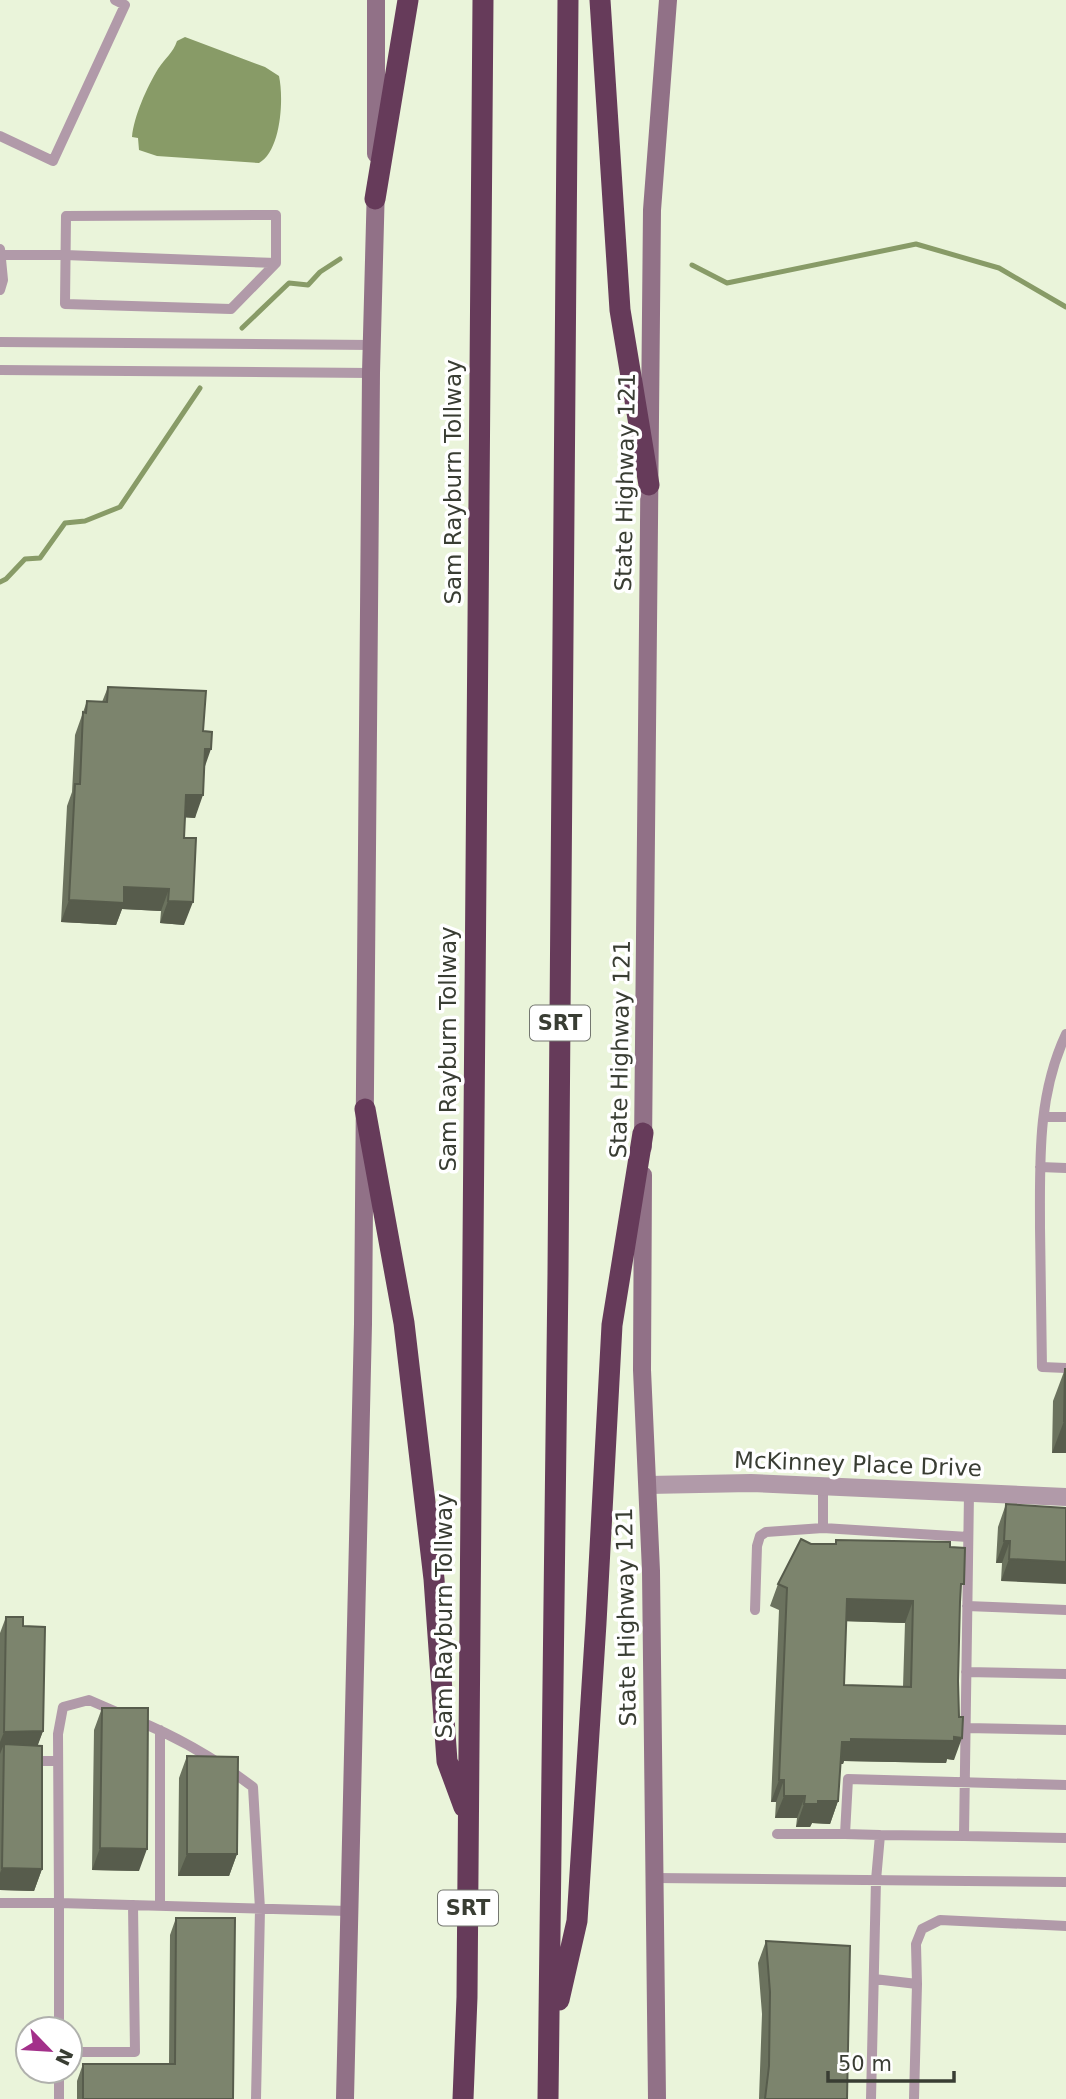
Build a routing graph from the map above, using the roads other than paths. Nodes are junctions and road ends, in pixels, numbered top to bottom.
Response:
1 (115, 0) edge
2 (376, 0) edge
3 (408, 0) edge
4 (483, 0) edge
5 (568, 0) edge
6 (600, 0) edge
7 (668, 0) edge
8 (0, 136) edge
9 (375, 199) junction
10 (1, 252) edge
11 (65, 255) junction
12 (276, 262) junction
13 (0, 290) edge
14 (0, 342) edge
15 (372, 345) junction
16 (0, 369) edge
17 (372, 373) junction
18 (649, 485) junction
19 (1066, 1034) edge
20 (1053, 1061) junction
21 (1066, 1061) edge
22 (365, 1109) junction
23 (1044, 1117) junction
24 (1066, 1117) edge
25 (643, 1133) junction
26 (1040, 1167) junction
27 (1066, 1168) edge
28 (1066, 1368) edge
29 (649, 1485) junction
30 (823, 1486) junction
31 (969, 1493) junction
32 (1066, 1497) edge
33 (823, 1528) junction
34 (968, 1537) junction
35 (967, 1606) junction
36 (755, 1609) dead end
37 (1066, 1610) edge
38 (966, 1672) junction
39 (1066, 1674) edge
40 (966, 1728) junction
41 (160, 1730) junction
42 (1066, 1730) edge
43 (23, 1760) edge
44 (58, 1761) junction
45 (965, 1782) junction
46 (1066, 1785) edge
47 (468, 1819) junction
48 (777, 1833) dead end
49 (845, 1833) junction
50 (880, 1835) junction
51 (964, 1836) junction
52 (1066, 1838) edge
53 (654, 1878) junction
54 (876, 1880) junction
55 (1066, 1882) edge
56 (0, 1903) edge
57 (59, 1903) junction
58 (133, 1905) junction
59 (160, 1906) junction
60 (260, 1909) junction
61 (349, 1911) junction
62 (1066, 1926) edge
63 (874, 1979) junction
64 (917, 1984) junction
65 (59, 2015) edge
66 (549, 2046) junction
67 (84, 2052) edge
68 (256, 2099) edge
69 (345, 2099) edge
70 (463, 2099) edge
71 (548, 2099) edge
72 (657, 2099) edge
73 (871, 2099) edge
74 (914, 2099) edge

1 - 8 lane
2 - 9 main road
3 - 9 highway
4 - 47 highway, Sam Rayburn Tollway / SRT
5 - 66 highway, SRT
6 - 18 highway
7 - 18 main road, State Highway 121
9 - 15 main road
10 - 11 lane
10 - 13 lane
11 - 12 lane
11 - 12 lane
11 - 12 lane
14 - 15 lane
15 - 17 main road
16 - 17 lane
17 - 22 main road
18 - 25 main road, State Highway 121
19 - 20 lane
20 - 21 lane
20 - 23 lane
22 - 47 highway
22 - 61 main road
23 - 24 lane
23 - 26 lane
25 - 29 main road, State Highway 121
25 - 66 highway
26 - 27 lane
26 - 28 lane
29 - 30 street, McKinney Place Drive
29 - 53 main road, State Highway 121
30 - 31 street, McKinney Place Drive
30 - 33 lane
31 - 32 street, McKinney Place Drive
31 - 34 lane
33 - 34 lane
33 - 36 lane
34 - 35 lane
35 - 37 lane
35 - 38 lane
38 - 39 lane
38 - 40 lane
40 - 42 lane
40 - 45 lane
41 - 44 lane
41 - 59 lane
41 - 60 lane
43 - 44 lane
44 - 57 lane
45 - 46 lane
45 - 49 lane
45 - 51 lane
47 - 70 highway, Sam Rayburn Tollway / SRT
48 - 49 lane
49 - 50 lane
50 - 51 lane
50 - 54 lane
51 - 52 lane
53 - 54 lane
53 - 72 main road, State Highway 121
54 - 55 lane
54 - 63 lane
56 - 57 lane
57 - 58 lane
57 - 65 lane
58 - 59 lane
58 - 67 lane
59 - 60 lane
60 - 61 lane
60 - 68 lane
61 - 69 main road
62 - 64 lane
63 - 64 lane
63 - 73 lane
64 - 74 lane
66 - 71 highway, SRT

